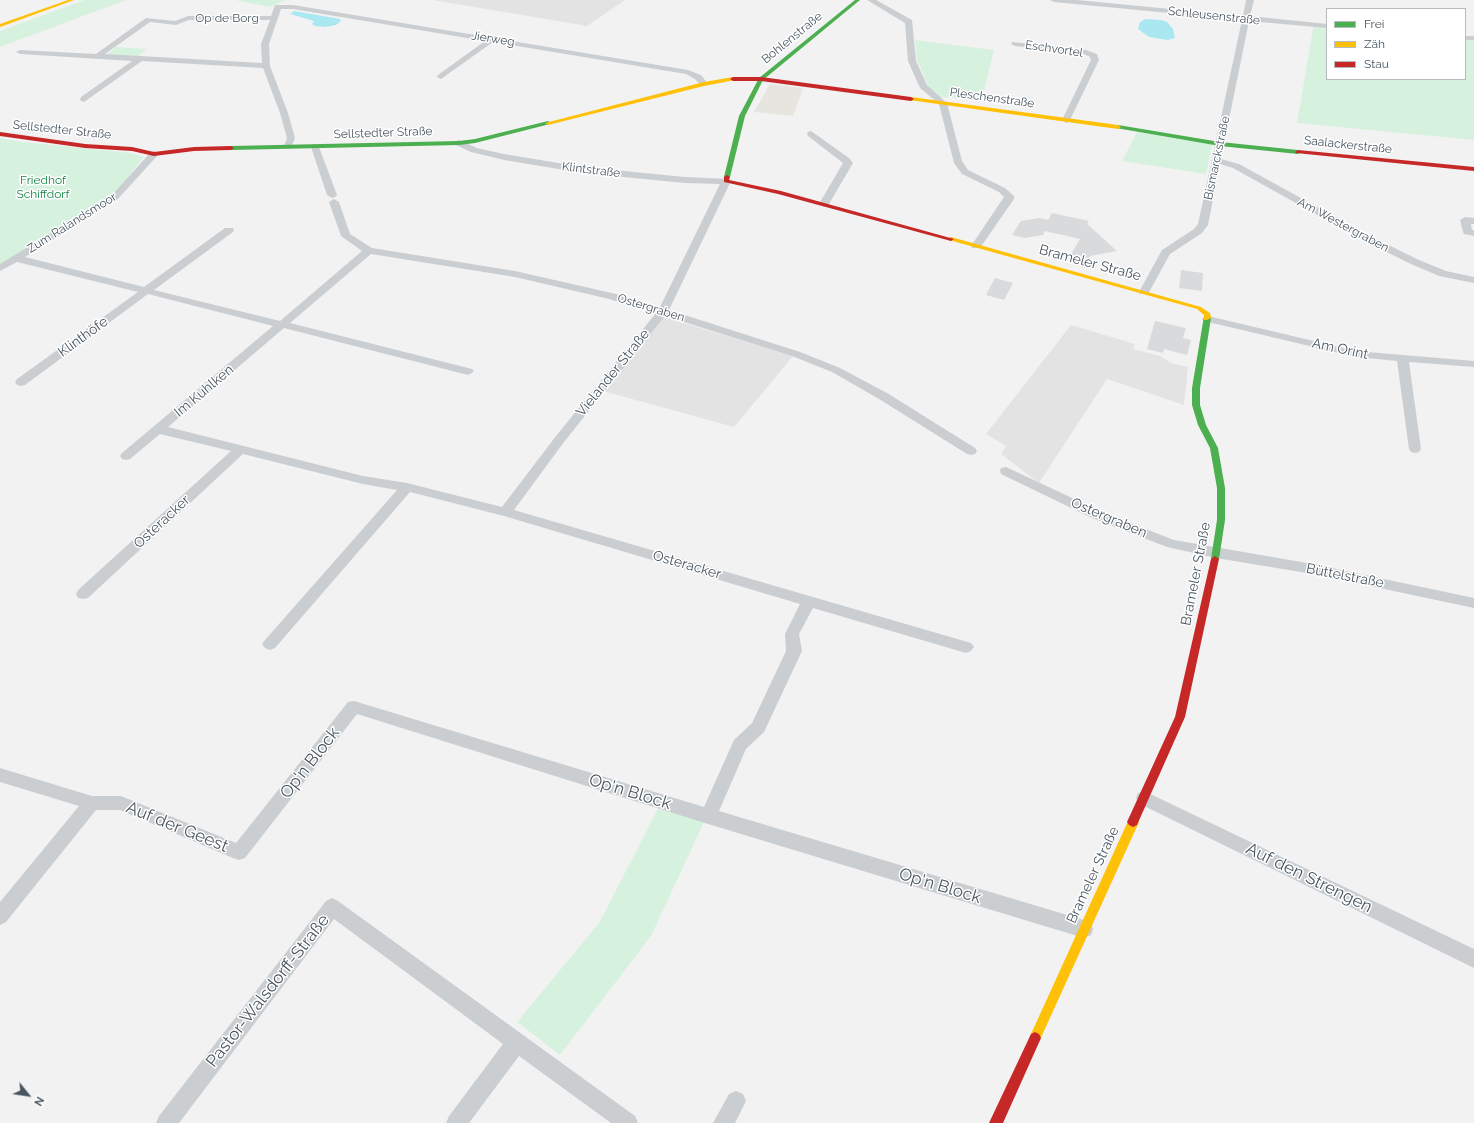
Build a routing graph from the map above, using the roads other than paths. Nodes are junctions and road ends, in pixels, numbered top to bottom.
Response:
1 (72, 0) edge
2 (858, 0) edge
3 (871, 0) edge
4 (1054, 0) edge
5 (1250, 0) edge
6 (273, 18) junction
7 (1246, 19) junction
8 (0, 26) edge
9 (1326, 26) edge
10 (493, 40) junction
11 (1015, 44) dead end
12 (20, 52) dead end
13 (98, 56) junction
14 (140, 59) junction
15 (266, 66) junction
16 (441, 77) dead end
17 (760, 79) junction
18 (704, 84) junction
19 (84, 98) dead end
20 (943, 103) junction
21 (1066, 120) junction
22 (0, 134) edge
23 (811, 134) dead end
24 (459, 143) junction
25 (1220, 144) junction
26 (288, 146) junction
27 (315, 147) junction
28 (154, 154) junction
29 (1216, 160) junction
30 (1474, 169) edge
31 (726, 181) junction
32 (824, 204) junction
33 (1474, 221) edge
34 (229, 230) dead end
35 (1474, 233) edge
36 (976, 246) junction
37 (369, 251) junction
38 (15, 258) junction
39 (0, 268) edge
40 (1474, 280) edge
41 (146, 292) junction
42 (1144, 292) junction
43 (663, 312) junction
44 (1208, 319) junction
45 (282, 325) junction
46 (1403, 359) junction
47 (1474, 364) edge
48 (468, 371) dead end
49 (21, 382) dead end
50 (158, 429) junction
51 (241, 449) junction
52 (1415, 449) dead end
53 (971, 451) dead end
54 (126, 456) dead end
55 (1006, 471) dead end
56 (407, 486) junction
57 (505, 512) junction
58 (1216, 553) junction
59 (83, 594) dead end
60 (808, 601) junction
61 (1474, 602) edge
62 (270, 644) dead end
63 (966, 647) dead end
64 (0, 775) edge
65 (1144, 798) junction
66 (92, 803) junction
67 (708, 816) junction
68 (239, 852) joint
69 (0, 916) edge
70 (1084, 929) junction
71 (1474, 959) edge
72 (517, 1042) junction
73 (736, 1101) dead end
74 (166, 1123) edge
75 (456, 1123) edge
76 (628, 1123) edge
77 (723, 1123) edge
78 (996, 1123) edge

1 - 8 street
2 - 17 street, Bohlenstraße
3 - 20 street
4 - 7 street, Schleusenstraße
5 - 7 street, Bismarckstraße
6 - 10 street, Jierweg
6 - 13 street, Op de Borg
6 - 15 street
7 - 9 street, Schleusenstraße
7 - 25 street, Bismarckstraße
10 - 16 street
10 - 18 street, Jierweg
11 - 21 street, Eschvortel
12 - 13 street
13 - 14 street
14 - 15 street
14 - 19 street
15 - 26 street
17 - 18 street, Sellstedter Straße
17 - 20 street, Pleschenstraße
17 - 31 street
18 - 24 street, Sellstedter Straße
20 - 21 street, Pleschenstraße
20 - 36 street
21 - 25 street, Pleschenstraße
22 - 28 street, Sellstedter Straße
23 - 32 street
24 - 27 street, Sellstedter Straße
24 - 31 street, Klintstraße
25 - 29 street, Bismarckstraße
25 - 30 street, Saalackerstraße
26 - 27 street, Sellstedter Straße
26 - 28 street, Sellstedter Straße
27 - 37 street, Ostergraben
28 - 38 street, Zum Ralandsmoor
29 - 40 street, Am Westergraben
29 - 42 street, Bismarckstraße
31 - 32 street, Brameler Straße
31 - 43 street, Vielander Straße
32 - 36 street, Brameler Straße
33 - 35 street
34 - 41 street, Klinthöfe
36 - 42 street, Brameler Straße
37 - 43 street, Ostergraben
37 - 45 street, Im Kuhlken
38 - 39 street, Zum Ralandsmoor
38 - 41 street
41 - 45 street
41 - 49 street, Klinthöfe
42 - 44 street, Brameler Straße
43 - 53 street, Ostergraben
43 - 57 street, Vielander Straße
44 - 46 street, Am Orint
44 - 58 street, Brameler Straße
45 - 48 street
45 - 50 street, Im Kuhlken
46 - 47 street, Am Orint
46 - 52 street
50 - 51 street, Osteracker
50 - 54 street, Im Kuhlken
51 - 56 street, Osteracker
51 - 59 street, Osteracker
55 - 58 street, Ostergraben
56 - 57 street, Osteracker
56 - 62 street
57 - 60 street, Osteracker
58 - 61 street, Büttelstraße
58 - 65 street, Brameler Straße
60 - 63 street, Osteracker
60 - 67 street
64 - 66 street, Auf der Geest
65 - 70 street, Brameler Straße
65 - 71 street, Auf den Strengen
66 - 68 street, Auf der Geest
66 - 69 street
67 - 68 street, Op'n Block
67 - 70 street, Op'n Block
70 - 78 street, Brameler Straße
72 - 74 street, Pastor-Walsdorff-Straße
72 - 75 street
72 - 76 street
73 - 77 street

